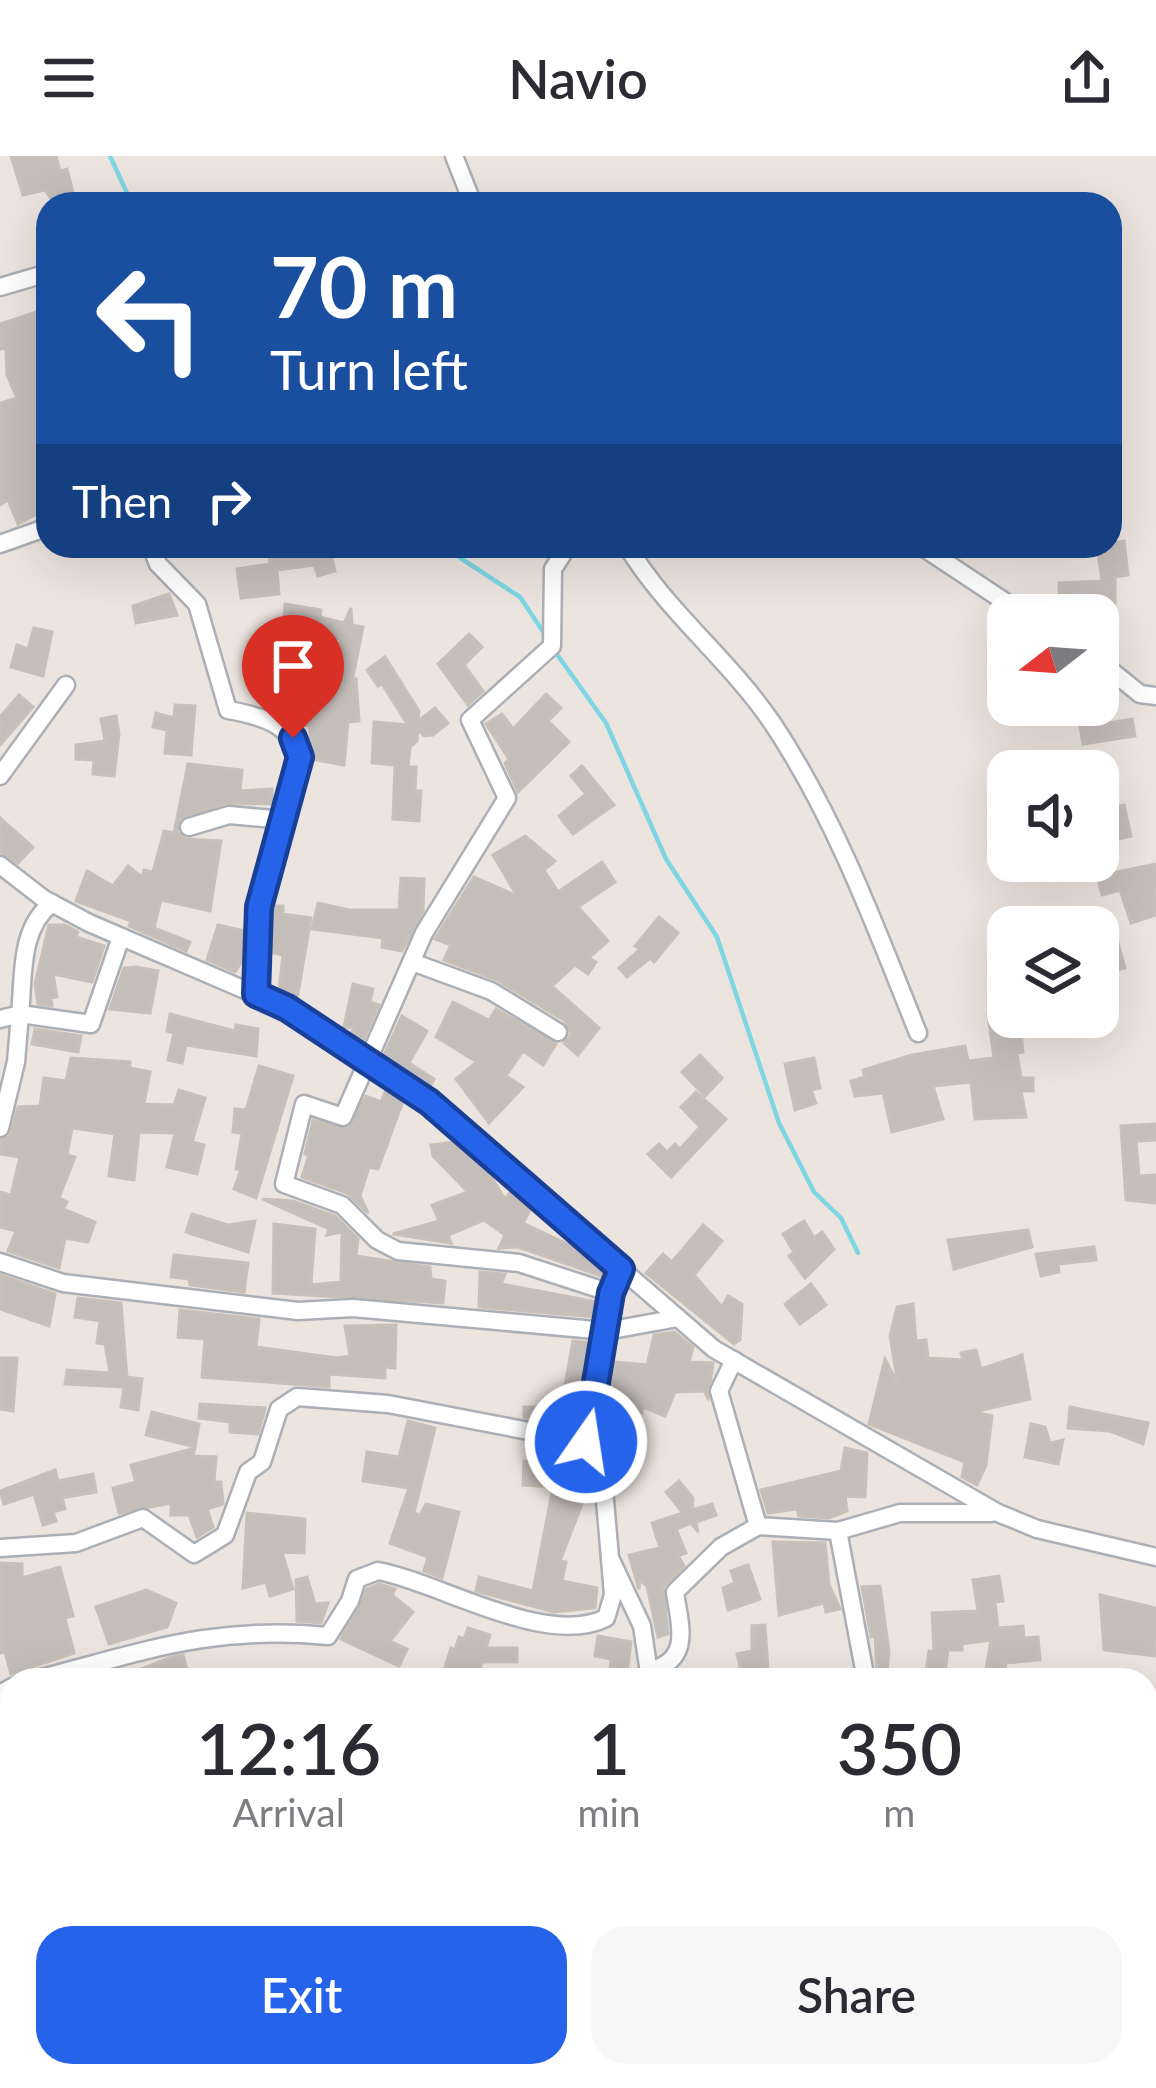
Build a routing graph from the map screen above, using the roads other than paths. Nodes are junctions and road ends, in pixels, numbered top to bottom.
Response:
1 (454, 156) edge
2 (468, 192) edge
3 (36, 276) edge
4 (0, 287) edge
5 (36, 531) edge
6 (0, 544) edge
7 (156, 558) edge
8 (561, 558) edge
9 (634, 558) edge
10 (938, 558) edge
11 (993, 594) edge
12 (1119, 677) edge
13 (66, 685) dead end
14 (1156, 696) edge
15 (0, 776) edge
16 (285, 820) junction
17 (189, 827) dead end
18 (0, 865) edge
19 (52, 903) junction
20 (121, 937) junction
21 (412, 962) junction
22 (256, 994) junction
23 (20, 1014) junction
24 (0, 1018) edge
25 (558, 1032) dead end
26 (918, 1033) dead end
27 (370, 1064) junction
28 (0, 1128) edge
29 (0, 1262) edge
30 (621, 1269) junction
31 (611, 1293) junction
32 (678, 1318) junction
33 (606, 1331) junction
34 (734, 1360) junction
35 (586, 1442) junction
36 (998, 1513) junction
37 (758, 1526) junction
38 (838, 1531) junction
39 (0, 1548) edge
40 (1156, 1557) edge
41 (610, 1558) junction
42 (79, 1668) edge
43 (650, 1668) edge
44 (660, 1668) edge
45 (864, 1668) edge

1 - 2 street
3 - 4 street
5 - 6 street
7 - 16 street
8 - 21 street
9 - 26 street
10 - 11 street
12 - 14 street
13 - 15 street
16 - 17 street
16 - 22 street
18 - 19 street
19 - 20 street
19 - 23 street
20 - 22 street
20 - 23 street
21 - 25 street
21 - 27 street
22 - 27 street
23 - 24 street
23 - 28 street
27 - 30 street
27 - 31 street
29 - 33 street
30 - 31 street
30 - 32 street
31 - 33 street
32 - 33 street
32 - 34 street
33 - 35 street
34 - 36 street
34 - 37 street
35 - 39 street
35 - 41 street
36 - 38 street
36 - 40 street
37 - 38 street
37 - 44 street
38 - 45 street
41 - 42 street
41 - 43 street

